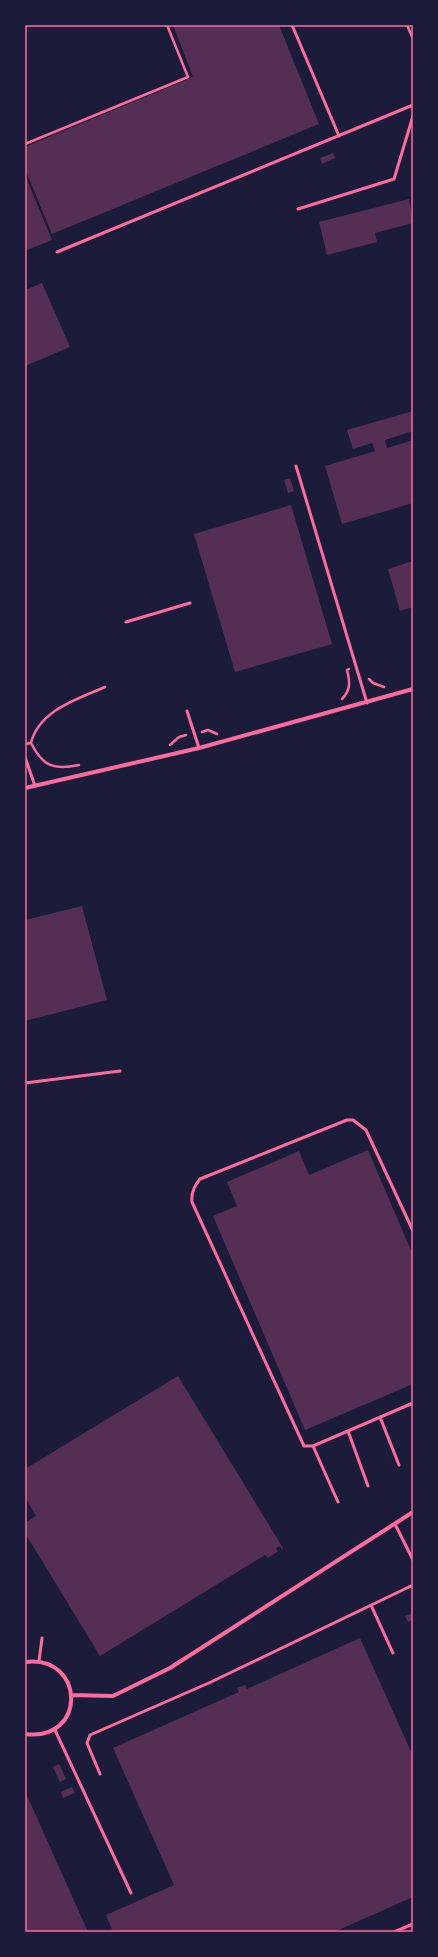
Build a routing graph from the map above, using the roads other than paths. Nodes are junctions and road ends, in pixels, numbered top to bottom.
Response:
1 (292, 25) edge
2 (413, 106) edge
3 (413, 116) edge
4 (339, 136) junction
5 (298, 209) dead end
6 (57, 252) dead end
7 (296, 466) dead end
8 (190, 603) dead end
9 (126, 622) dead end
10 (413, 689) edge
11 (367, 703) junction
12 (187, 711) dead end
13 (199, 748) junction
14 (25, 757) edge
15 (35, 786) junction
16 (25, 788) edge
17 (120, 1071) dead end
18 (25, 1083) edge
19 (413, 1231) edge
20 (413, 1404) edge
21 (380, 1417) junction
22 (348, 1431) junction
23 (313, 1446) junction
24 (399, 1465) dead end
25 (368, 1486) dead end
26 (338, 1502) dead end
27 (413, 1512) edge
28 (395, 1524) junction
29 (413, 1560) edge
30 (413, 1585) edge
31 (371, 1605) junction
32 (42, 1638) dead end
33 (393, 1653) dead end
34 (39, 1661) junction
35 (25, 1662) edge
36 (72, 1695) junction
37 (54, 1730) junction
38 (25, 1734) edge
39 (100, 1774) dead end
40 (132, 1893) dead end
41 (413, 1924) edge
42 (394, 1932) edge

1 - 4 lane
2 - 4 lane
3 - 5 lane
4 - 6 lane
7 - 11 lane
8 - 9 lane
10 - 11 street
11 - 13 street
12 - 13 lane
13 - 15 street
14 - 15 lane
15 - 16 street
17 - 18 lane
19 - 23 lane
20 - 21 lane
21 - 22 lane
21 - 24 lane
22 - 23 lane
22 - 25 lane
23 - 26 lane
27 - 28 street
28 - 29 lane
28 - 36 street
30 - 31 lane
31 - 33 lane
31 - 39 lane
32 - 34 lane
34 - 35 street
34 - 36 street
36 - 37 street
37 - 38 street
37 - 40 lane
41 - 42 lane

